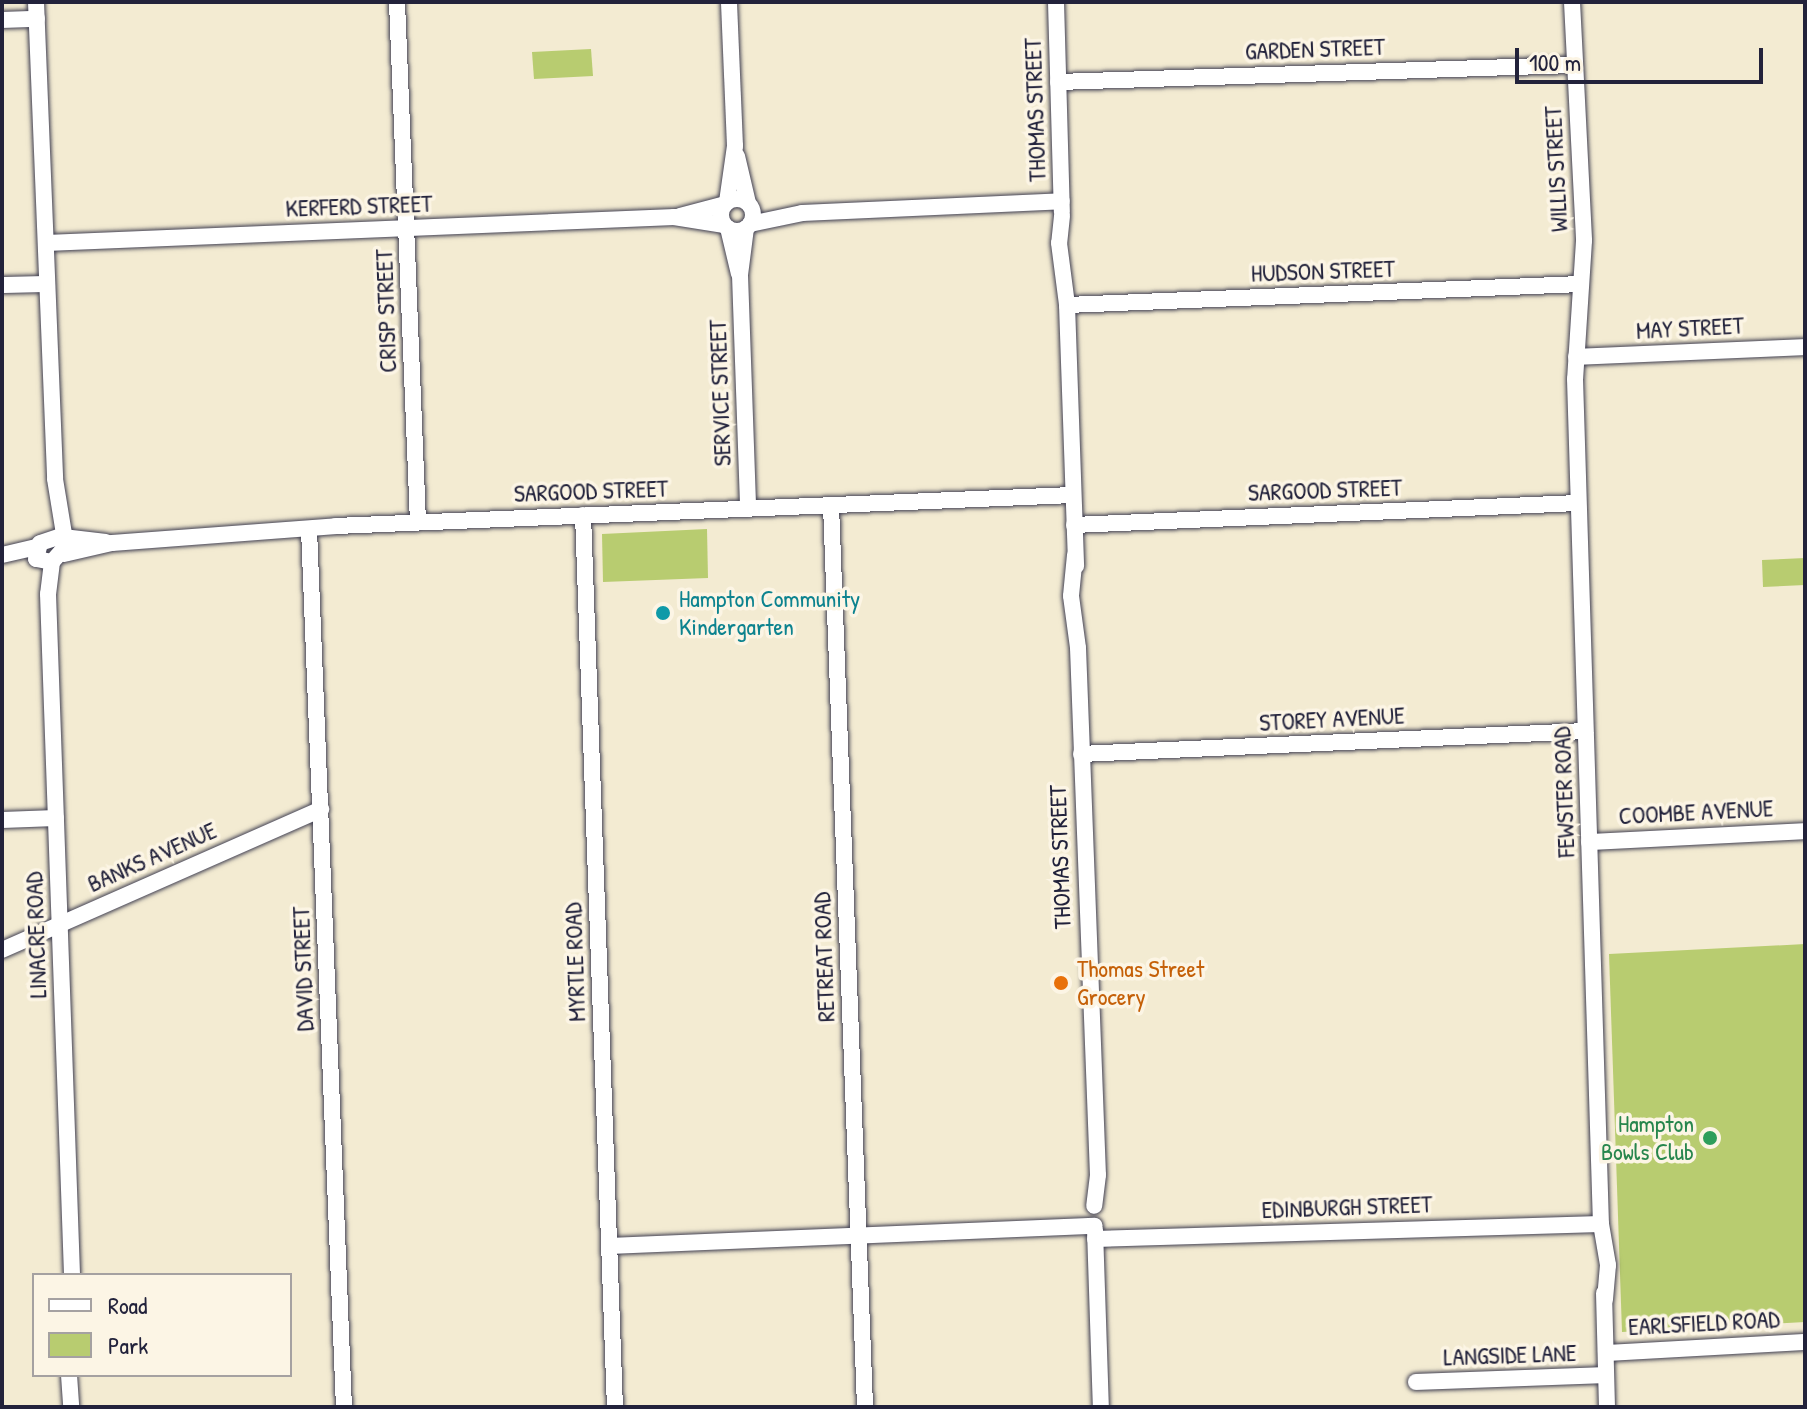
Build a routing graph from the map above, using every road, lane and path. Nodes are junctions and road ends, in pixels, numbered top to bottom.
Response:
1 (397, 2) edge
2 (729, 2) edge
3 (1056, 2) edge
4 (1572, 2) edge
5 (37, 10) edge
6 (2, 20) edge
7 (1574, 65) junction
8 (1058, 82) junction
9 (735, 146) junction
10 (726, 203) junction
11 (749, 204) junction
12 (1062, 209) junction
13 (802, 213) junction
14 (674, 217) junction
15 (726, 226) junction
16 (748, 226) junction
17 (406, 228) junction
18 (46, 243) junction
19 (740, 275) junction
20 (47, 284) junction
21 (1581, 284) junction
22 (2, 285) edge
23 (1067, 305) junction
24 (1805, 347) edge
25 (1576, 357) junction
26 (1073, 495) junction
27 (1578, 503) junction
28 (831, 505) junction
29 (748, 508) junction
30 (583, 515) junction
31 (418, 522) junction
32 (1074, 525) junction
33 (309, 529) junction
34 (50, 550) junction
35 (2, 555) edge
36 (1585, 731) junction
37 (1081, 754) junction
38 (321, 809) junction
39 (56, 818) junction
40 (2, 820) edge
41 (1805, 831) edge
42 (1589, 842) junction
43 (60, 924) junction
44 (2, 950) edge
45 (1601, 1224) junction
46 (1095, 1232) junction
47 (859, 1236) junction
48 (609, 1246) junction
49 (72, 1273) edge
50 (1805, 1342) edge
51 (1606, 1353) junction
52 (1606, 1375) junction
53 (69, 1377) edge
54 (1416, 1382) dead end
55 (71, 1407) edge
56 (344, 1407) edge
57 (615, 1407) edge
58 (865, 1407) edge
59 (1099, 1407) edge
60 (1607, 1407) edge

1 - 17 street, CRISP STREET
2 - 9 street
3 - 8 street, THOMAS STREET
4 - 7 street, WILLIS STREET
5 - 6 street
5 - 18 street, LINACRE ROAD
7 - 8 street, GARDEN STREET
7 - 21 street, WILLIS STREET
8 - 12 street, THOMAS STREET
9 - 10 street
9 - 11 street
10 - 11 street, KERFERD STREET
10 - 14 street, KERFERD STREET
10 - 15 street, SERVICE STREET
11 - 13 street
11 - 16 street, SERVICE STREET
12 - 13 street
12 - 23 street, THOMAS STREET
13 - 16 street
14 - 15 street, KERFERD STREET
14 - 17 street, KERFERD STREET
15 - 16 street, KERFERD STREET
15 - 19 street, SERVICE STREET
16 - 19 street, SERVICE STREET
17 - 18 street, KERFERD STREET
17 - 31 street, CRISP STREET
18 - 20 street, LINACRE ROAD
19 - 29 street, SERVICE STREET
20 - 22 street
20 - 34 street, LINACRE ROAD
21 - 23 street, HUDSON STREET
21 - 25 street, WILLIS STREET
23 - 26 street, THOMAS STREET
24 - 25 street, MAY STREET
25 - 27 street, FEWSTER ROAD
26 - 28 street, SARGOOD STREET
26 - 32 street, THOMAS STREET
27 - 32 street, SARGOOD STREET
27 - 36 street, FEWSTER ROAD
28 - 29 street, SARGOOD STREET
28 - 47 street, RETREAT ROAD
29 - 30 street, SARGOOD STREET
30 - 31 street, SARGOOD STREET
30 - 48 street, MYRTLE ROAD
31 - 33 street, SARGOOD STREET
32 - 37 street, THOMAS STREET
33 - 34 street, SARGOOD STREET
33 - 38 street, DAVID STREET
34 - 35 street, SARGOOD STREET
34 - 39 street, LINACRE ROAD
36 - 37 street, STOREY AVENUE
36 - 42 street, FEWSTER ROAD
37 - 46 street, THOMAS STREET
38 - 43 street, BANKS AVENUE
38 - 56 street, DAVID STREET
39 - 40 street
39 - 43 street, LINACRE ROAD
41 - 42 street, COOMBE AVENUE
42 - 45 street, FEWSTER ROAD
43 - 44 street, BANKS AVENUE
43 - 49 street, LINACRE ROAD
45 - 46 street, EDINBURGH STREET
45 - 51 street, FEWSTER ROAD
46 - 47 street, EDINBURGH STREET
46 - 59 street, THOMAS STREET
47 - 48 street, EDINBURGH STREET
47 - 58 street, RETREAT ROAD
48 - 57 street, MYRTLE ROAD
50 - 51 street, EARLSFIELD ROAD
51 - 52 street, FEWSTER ROAD
52 - 54 street, LANGSIDE LANE
52 - 60 street, FEWSTER ROAD
53 - 55 street

